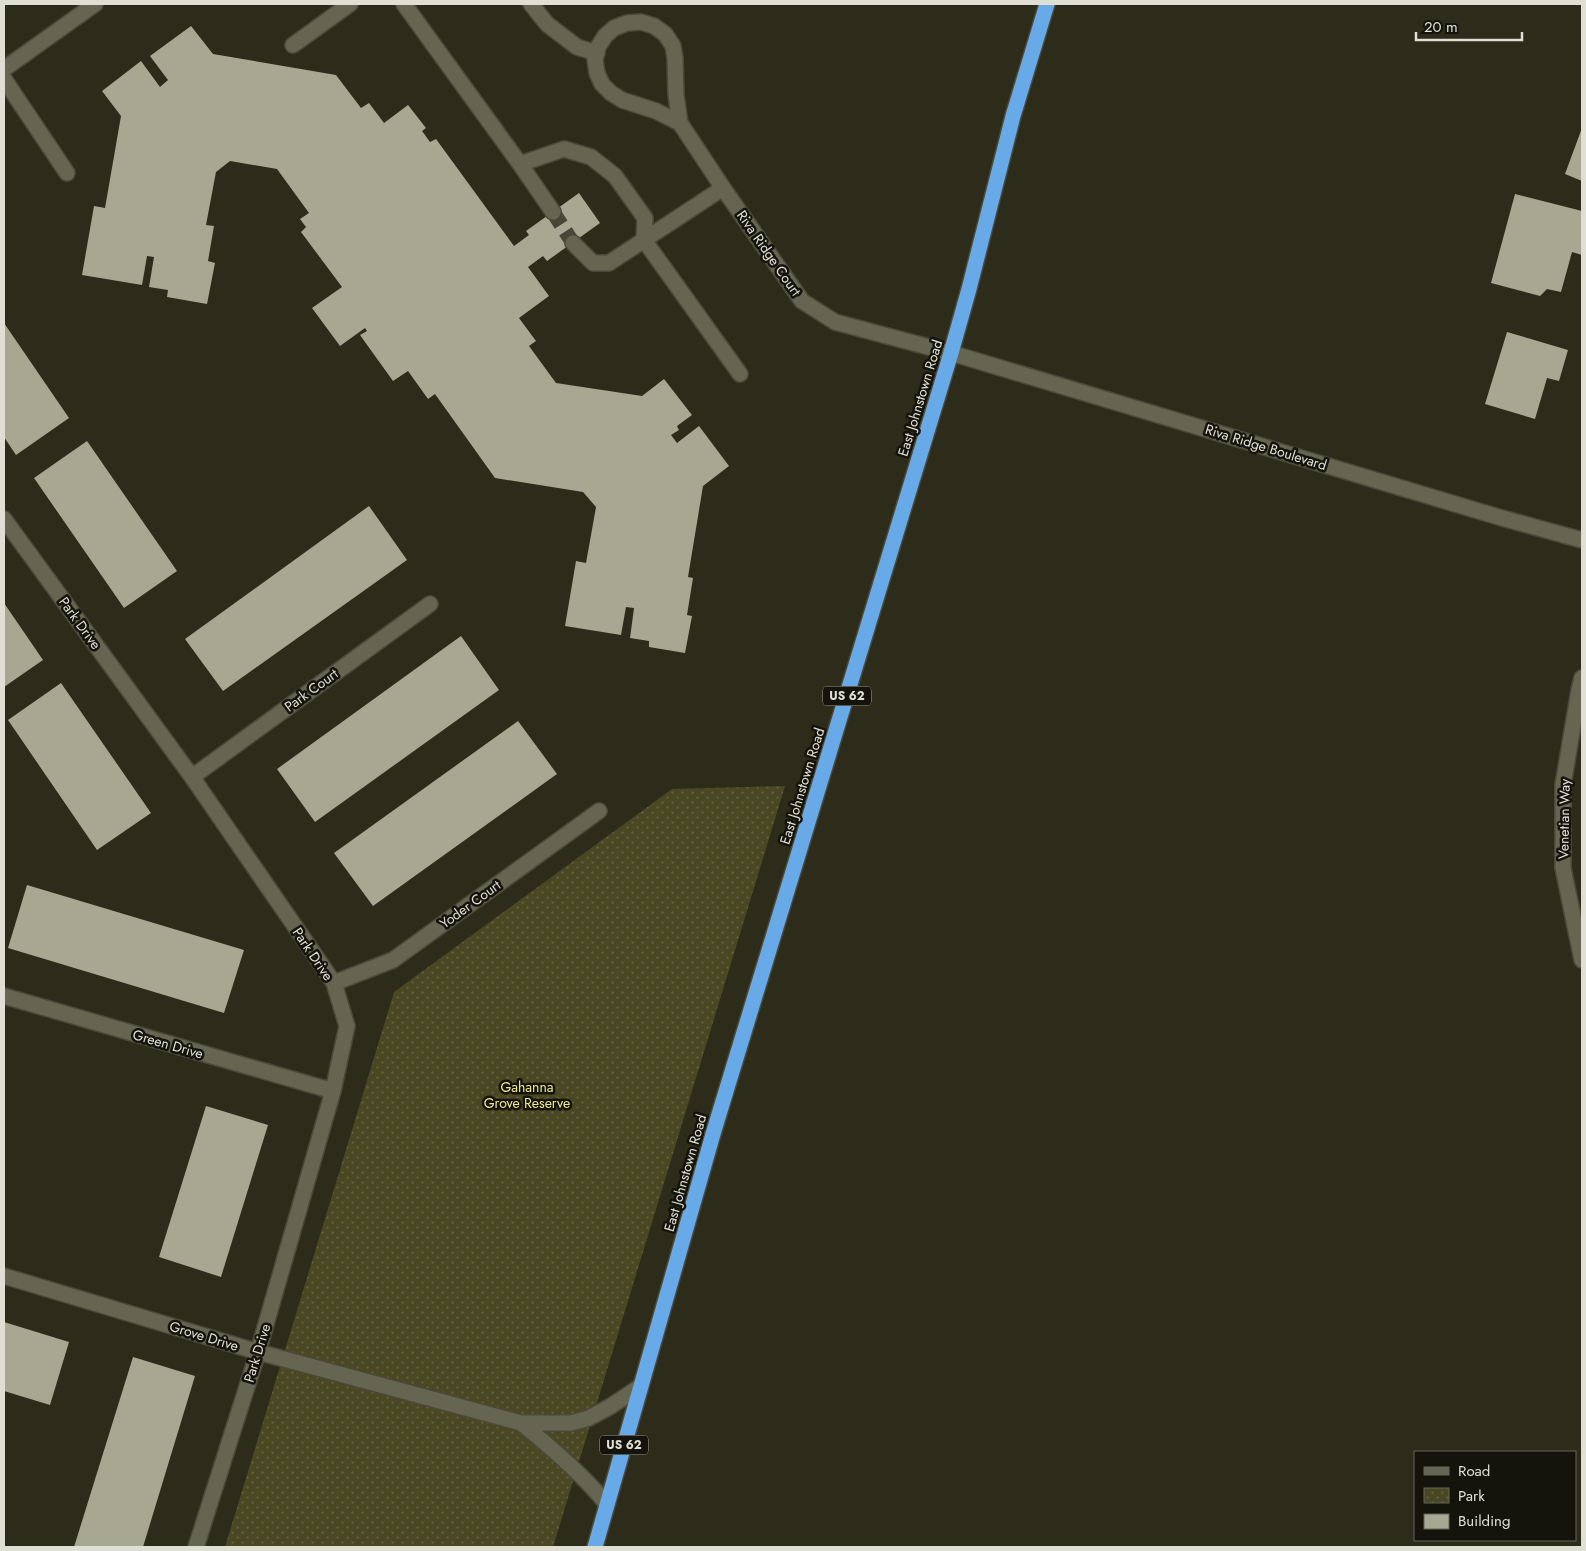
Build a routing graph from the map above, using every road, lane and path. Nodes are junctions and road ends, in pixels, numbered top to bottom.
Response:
1 (95, 4) edge
2 (350, 4) edge
3 (404, 4) edge
4 (531, 4) edge
5 (1047, 4) edge
6 (293, 45) dead end
7 (597, 53) junction
8 (4, 69) edge
9 (4, 79) edge
10 (680, 123) junction
11 (520, 164) junction
12 (68, 173) dead end
13 (723, 188) junction
14 (553, 212) tunnel mouth
15 (644, 240) junction
16 (573, 242) tunnel mouth
17 (951, 353) junction
18 (740, 374) dead end
19 (4, 519) edge
20 (1582, 540) edge
21 (430, 604) dead end
22 (1582, 678) edge
23 (192, 777) junction
24 (599, 811) dead end
25 (1582, 960) edge
26 (334, 983) junction
27 (4, 996) edge
28 (333, 1091) junction
29 (4, 1276) edge
30 (258, 1352) junction
31 (641, 1386) junction
32 (521, 1423) junction
33 (607, 1504) junction
34 (196, 1547) edge
35 (595, 1547) edge

1 - 8 street
2 - 6 street
3 - 11 street
4 - 7 street
5 - 17 highway, East Johnstown Road / US 62
7 - 10 street, Riva Ridge Court
7 - 10 street, Riva Ridge Court
9 - 12 street
10 - 13 street, Riva Ridge Court
11 - 14 street
11 - 15 street
13 - 15 street
13 - 17 street, Riva Ridge Court
15 - 16 street
15 - 18 street
17 - 20 street, Riva Ridge Boulevard
17 - 31 highway, East Johnstown Road / US 62
19 - 23 street, Park Drive
21 - 23 street, Park Court
22 - 25 street, Venetian Way
23 - 26 street, Park Drive
24 - 26 street, Yoder Court
26 - 28 street, Park Drive
27 - 28 street, Green Drive
28 - 30 street, Park Drive
29 - 30 street, Grove Drive
30 - 32 street, Grove Drive
30 - 34 street, Park Drive
31 - 32 street, Grove Drive
31 - 33 highway, East Johnstown Road / US 62
32 - 33 street, Grove Drive
33 - 35 highway, East Johnstown Road / US 62

